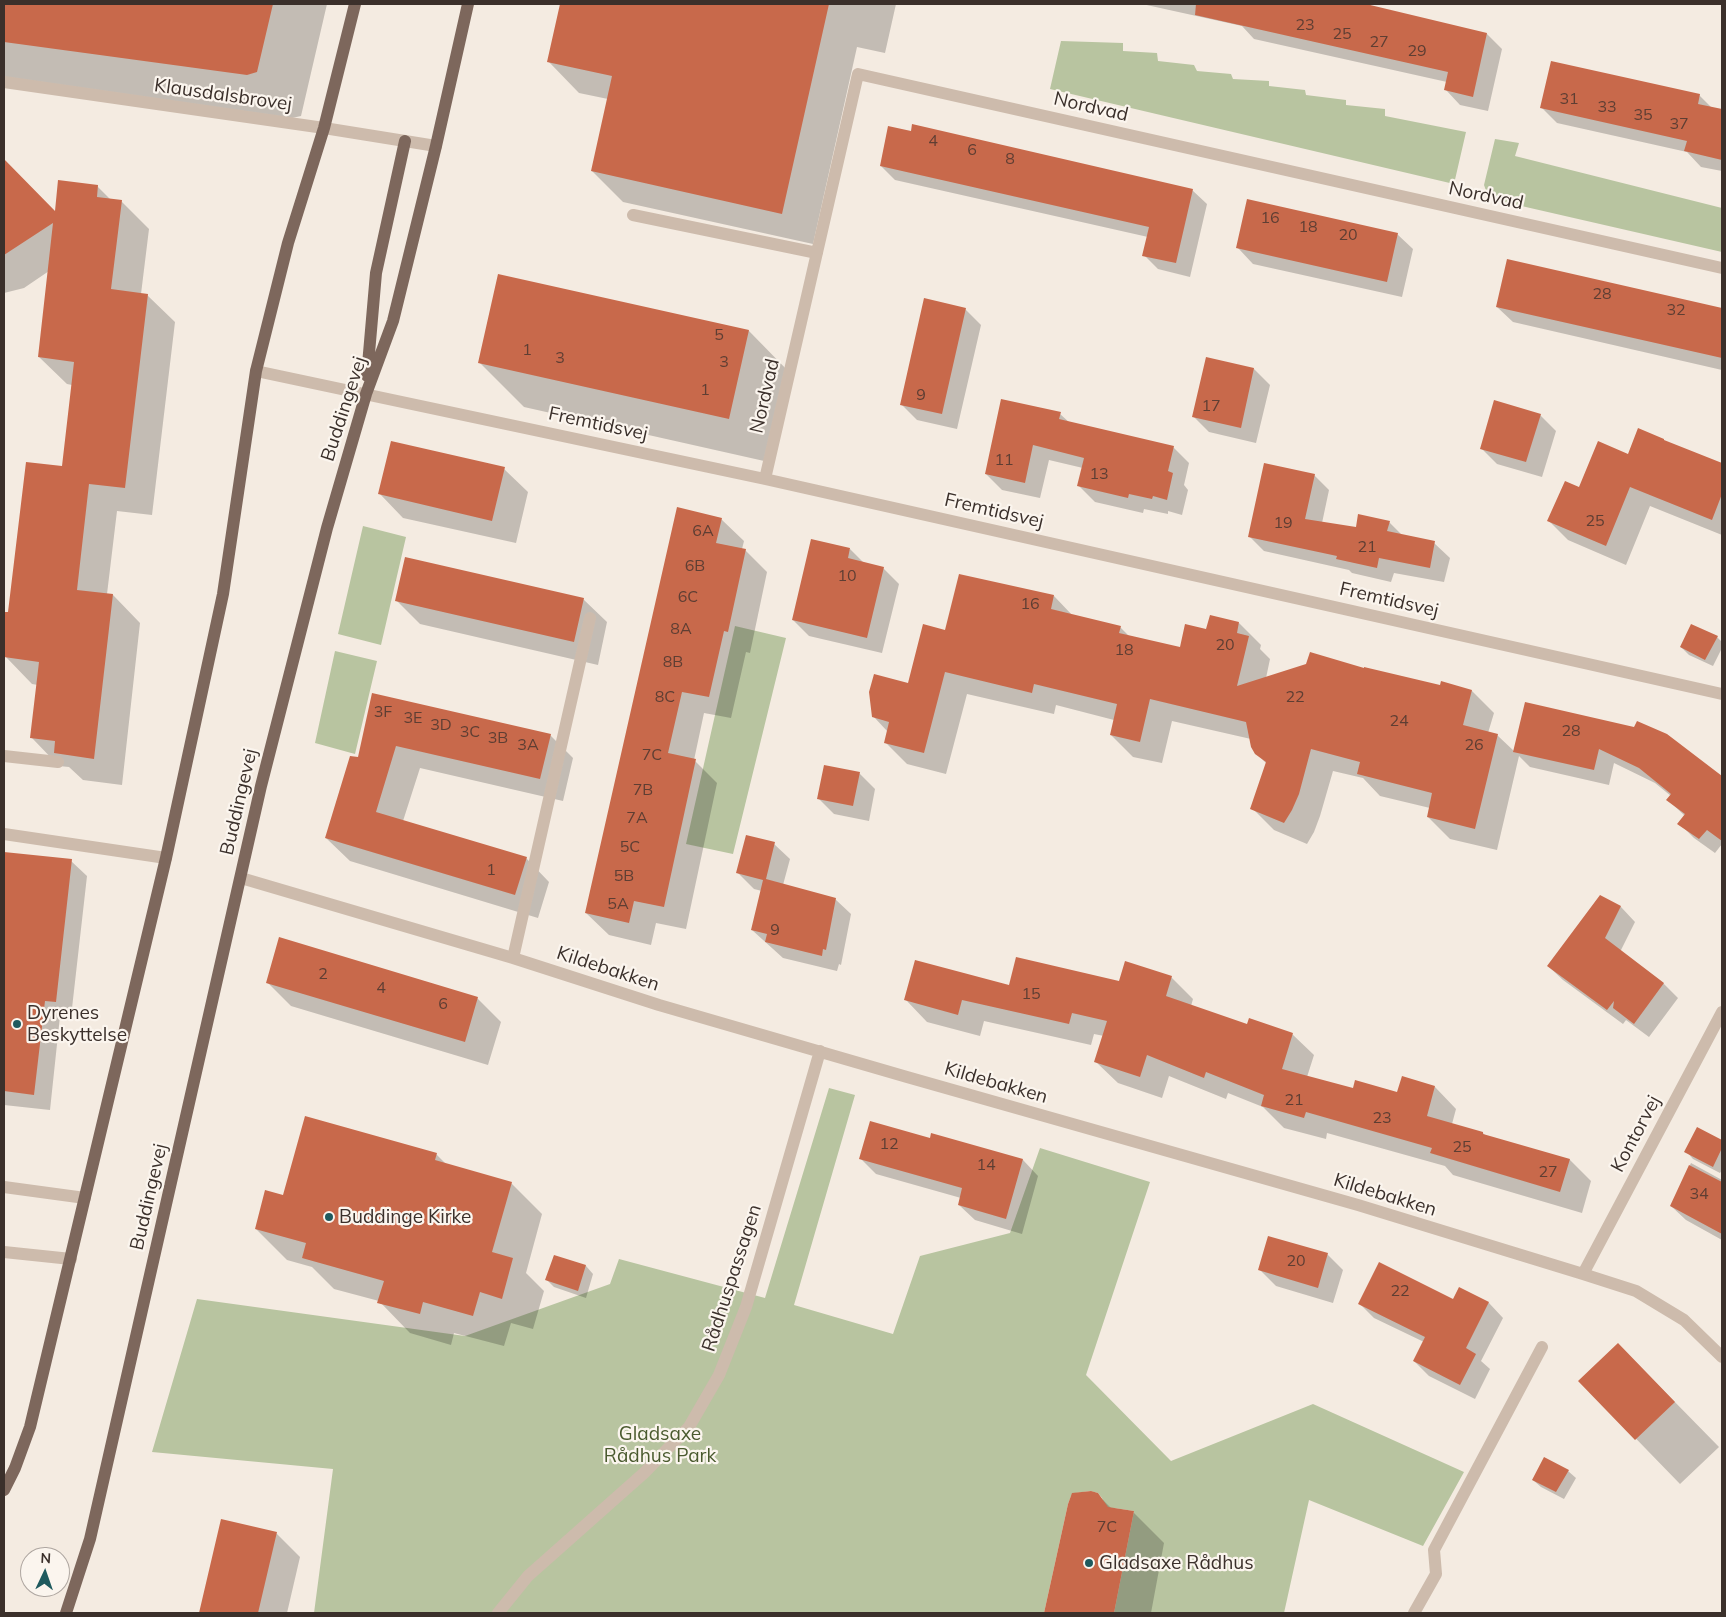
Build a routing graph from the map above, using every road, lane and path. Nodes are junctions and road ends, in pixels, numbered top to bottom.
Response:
1 (355, 4) edge
2 (468, 4) edge
3 (4, 82) edge
4 (324, 128) junction
5 (405, 141) junction
6 (436, 146) junction
7 (633, 215) dead end
8 (817, 252) junction
9 (1722, 268) edge
10 (256, 371) junction
11 (366, 394) junction
12 (765, 480) junction
13 (590, 618) dead end
14 (1722, 694) edge
15 (4, 756) edge
16 (58, 762) dead end
17 (4, 834) edge
18 (166, 858) junction
19 (241, 878) junction
20 (513, 958) junction
21 (1722, 1012) edge
22 (820, 1051) junction
23 (4, 1188) edge
24 (85, 1198) junction
25 (4, 1252) edge
26 (71, 1259) junction
27 (1584, 1274) junction
28 (1542, 1347) dead end
29 (1722, 1357) edge
30 (4, 1490) edge
31 (66, 1613) edge
32 (498, 1613) edge
33 (1414, 1613) edge

1 - 4 main road
2 - 6 main road, Buddingevej
3 - 4 street, Klausdalsbrovej
4 - 5 street, Klausdalsbrovej
4 - 10 main road
5 - 6 street, Klausdalsbrovej
5 - 11 main road
6 - 11 main road, Buddingevej
7 - 8 street
8 - 9 street, Nordvad
8 - 12 street, Nordvad
10 - 11 street, Fremtidsvej
10 - 18 main road
11 - 12 street, Fremtidsvej
11 - 19 main road, Buddingevej
12 - 14 street, Fremtidsvej
13 - 20 street
15 - 16 street
17 - 18 street
18 - 24 main road
19 - 20 street, Kildebakken
19 - 31 main road, Buddingevej
20 - 22 street, Kildebakken
21 - 27 street, Kontorvej
22 - 27 street, Kildebakken
22 - 32 street, Rådhuspassagen
23 - 24 street
24 - 26 main road
25 - 26 street
26 - 30 main road
27 - 29 street, Kildebakken
28 - 33 street

